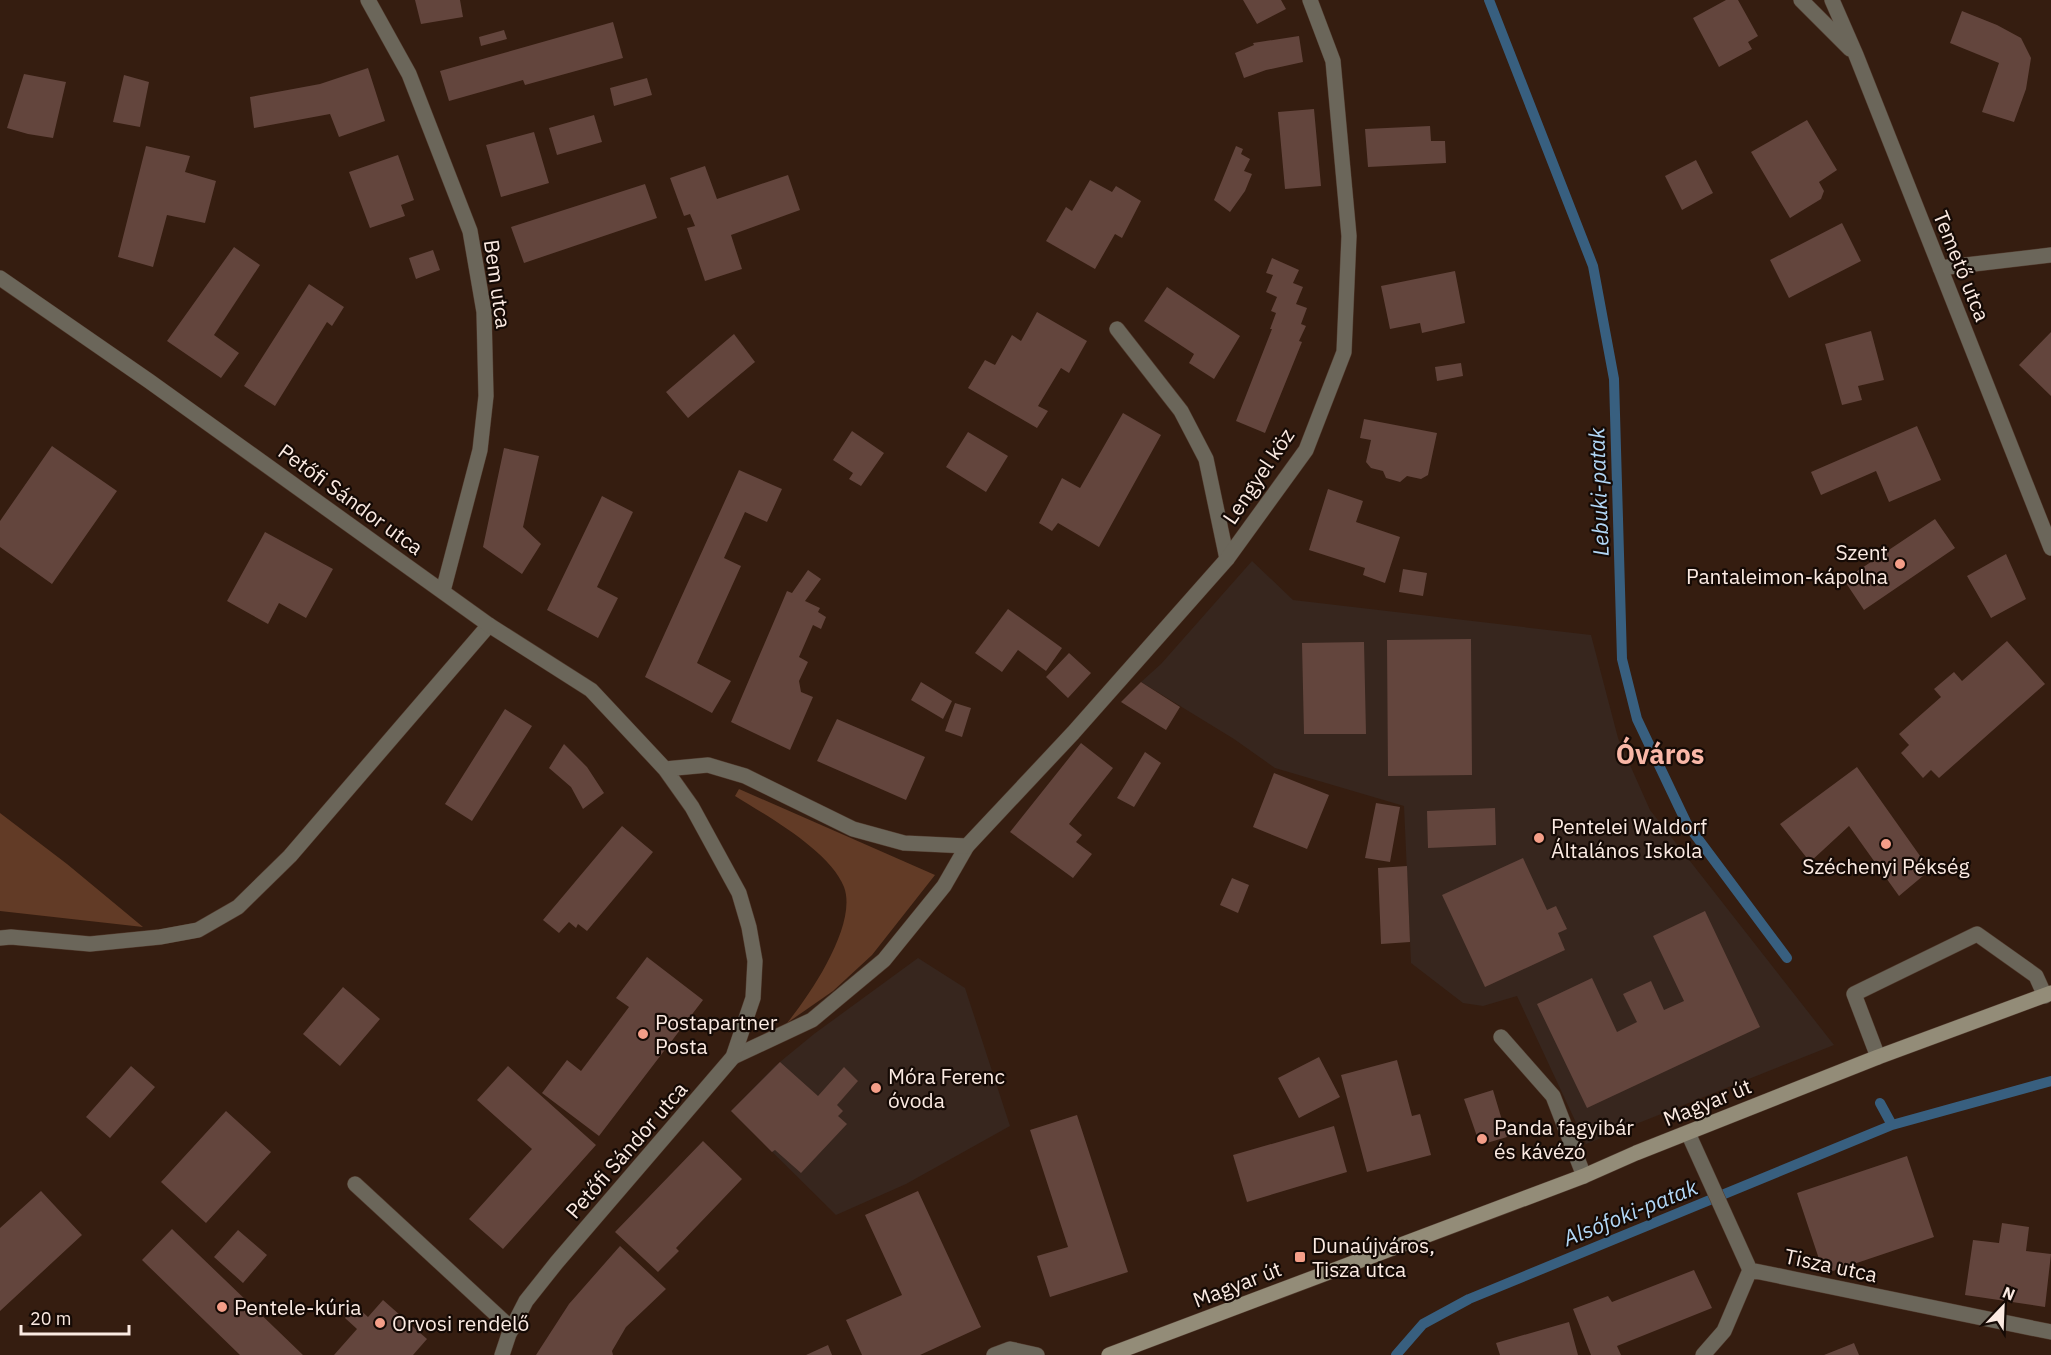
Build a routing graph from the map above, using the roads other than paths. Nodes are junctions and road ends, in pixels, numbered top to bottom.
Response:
1 (368, 0) edge
2 (1310, 0) edge
3 (1802, 0) edge
4 (1833, 0) edge
5 (1856, 55) junction
6 (2051, 255) edge
7 (1940, 268) junction
8 (0, 278) edge
9 (1117, 329) dead end
10 (2051, 548) edge
11 (1227, 559) junction
12 (443, 591) junction
13 (489, 625) junction
14 (665, 769) junction
15 (967, 846) junction
16 (0, 938) edge
17 (2048, 994) edge
18 (1501, 1036) dead end
19 (733, 1057) junction
20 (1878, 1057) junction
21 (1688, 1133) junction
22 (1584, 1176) junction
23 (355, 1184) dead end
24 (1750, 1270) junction
25 (512, 1329) junction
26 (2051, 1332) edge
27 (502, 1355) edge
28 (994, 1355) edge
29 (1037, 1355) edge
30 (1109, 1355) edge
31 (1703, 1355) edge

1 - 12 street, Bem utca
2 - 11 street, Lengyel köz
3 - 5 street
4 - 5 street, Temető utca
5 - 7 street, Temető utca
6 - 7 street
7 - 10 street, Temető utca
8 - 12 street, Petőfi Sándor utca
9 - 11 street
11 - 15 street, Lengyel köz
12 - 13 street, Petőfi Sándor utca
13 - 14 street, Petőfi Sándor utca
13 - 16 street
14 - 15 street
14 - 19 street, Petőfi Sándor utca
15 - 19 street, Lengyel köz
17 - 20 street, Magyar út
17 - 20 street
18 - 22 street
19 - 25 street, Petőfi Sándor utca
20 - 21 street, Magyar út
21 - 22 street, Magyar út
21 - 24 street
22 - 30 street, Magyar út
23 - 25 street
24 - 26 street, Tisza utca
24 - 31 street
25 - 27 street, Petőfi Sándor utca
28 - 29 street

